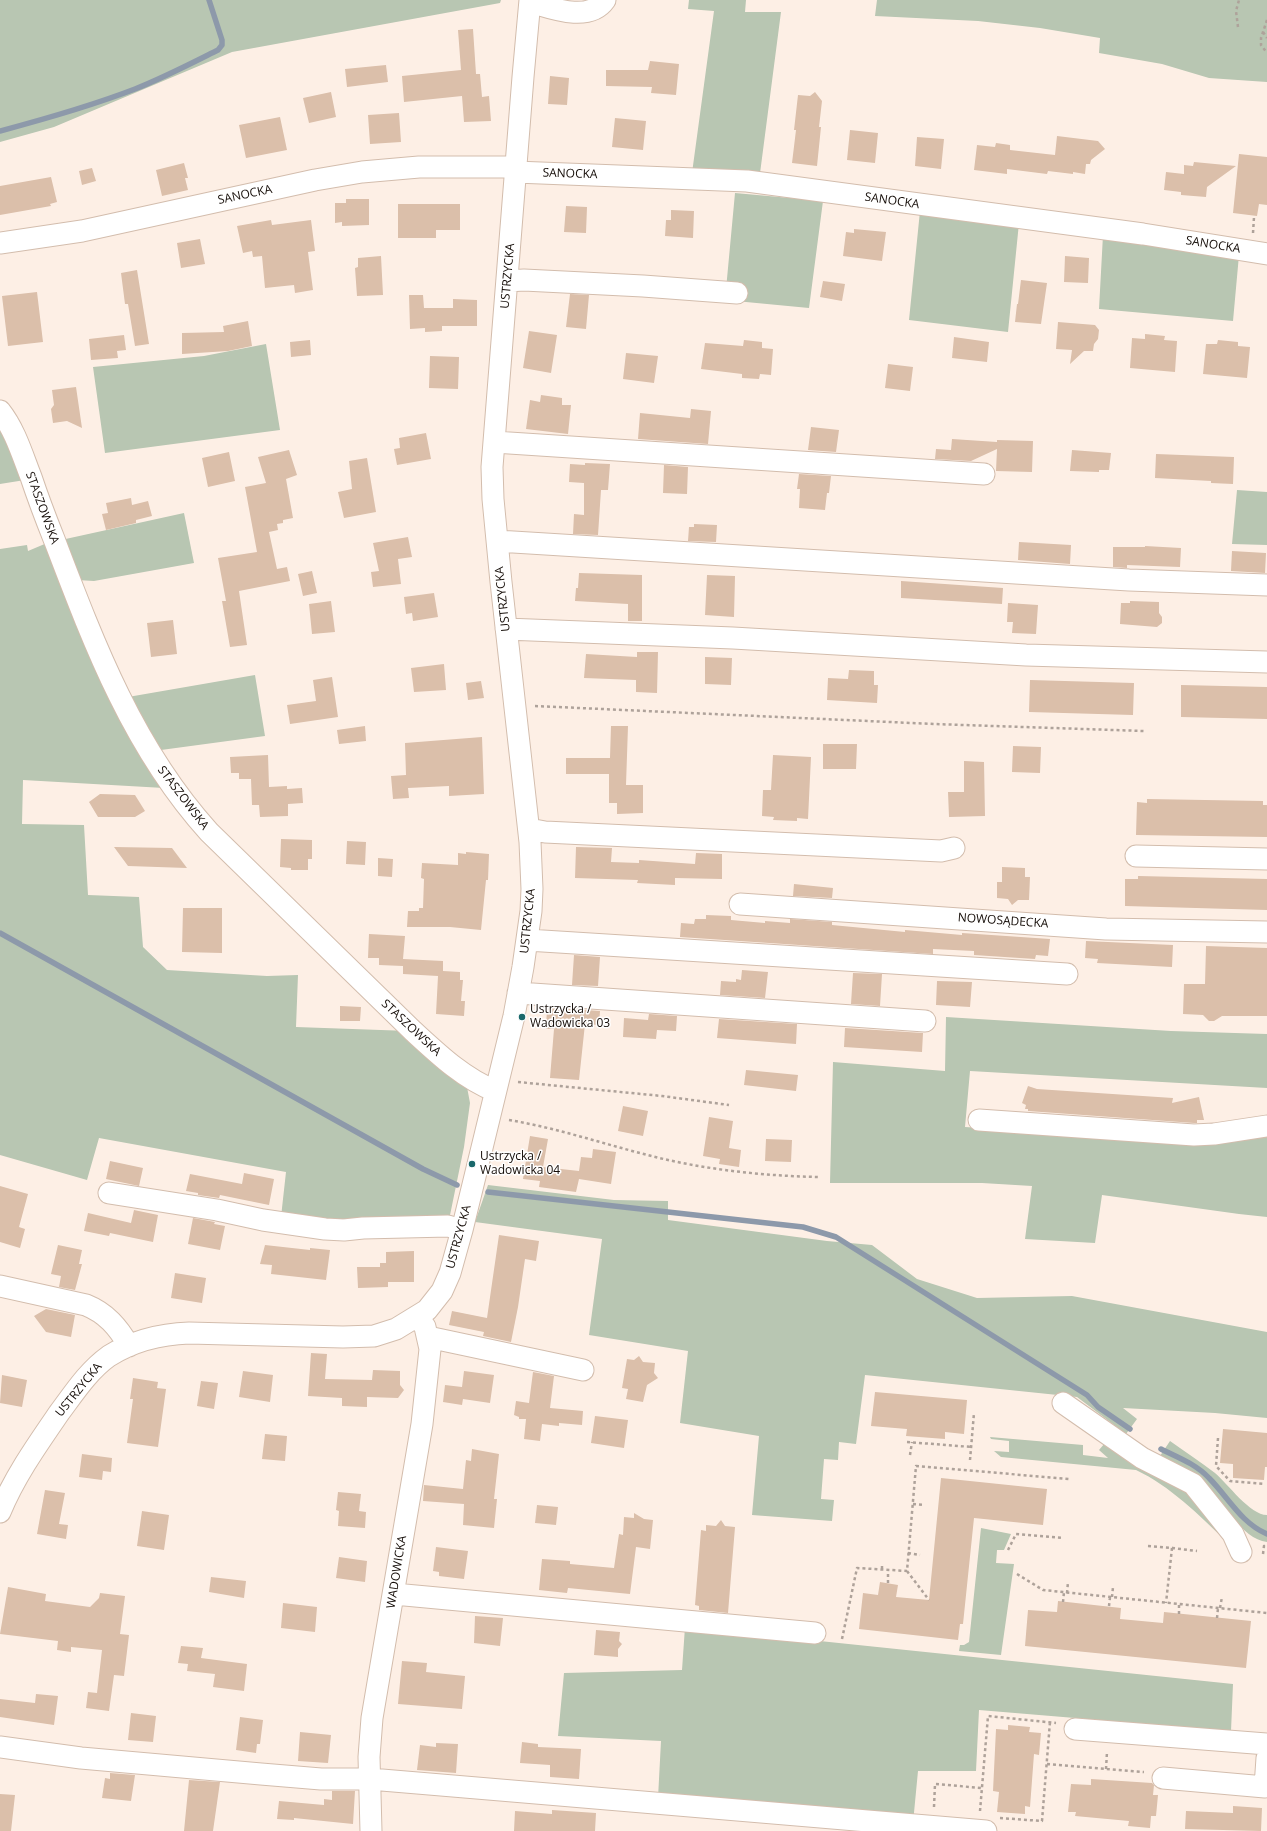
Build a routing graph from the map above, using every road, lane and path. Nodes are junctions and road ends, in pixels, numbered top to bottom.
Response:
1 (605, 0) edge
2 (1239, 0) edge
3 (530, 1) edge
4 (1267, 20) edge
5 (1238, 27) dead end
6 (1263, 32) junction
7 (1267, 38) edge
8 (1267, 53) edge
9 (516, 169) junction
10 (0, 242) edge
11 (1267, 254) edge
12 (508, 281) junction
13 (737, 293) dead end
14 (0, 411) edge
15 (494, 442) junction
16 (984, 474) dead end
17 (497, 541) junction
18 (1267, 585) edge
19 (506, 629) junction
20 (1267, 662) edge
21 (515, 707) junction
22 (1144, 731) dead end
23 (529, 829) junction
24 (954, 848) dead end
25 (1136, 856) dead end
26 (1267, 859) edge
27 (740, 904) dead end
28 (1267, 932) edge
29 (527, 940) junction
30 (1067, 974) dead end
31 (518, 993) junction
32 (925, 1021) dead end
33 (496, 1085) junction
34 (729, 1105) dead end
35 (489, 1117) junction
36 (979, 1120) dead end
37 (1267, 1126) edge
38 (819, 1177) dead end
39 (109, 1194) dead end
40 (462, 1230) junction
41 (0, 1286) edge
42 (418, 1316) junction
43 (428, 1337) junction
44 (129, 1346) junction
45 (583, 1370) dead end
46 (1063, 1403) dead end
47 (974, 1413) dead end
48 (1218, 1438) dead end
49 (907, 1442) dead end
50 (912, 1442) junction
51 (972, 1447) junction
52 (910, 1455) dead end
53 (970, 1460) dead end
54 (1069, 1479) dead end
55 (1264, 1484) dead end
56 (913, 1504) junction
57 (925, 1505) dead end
58 (0, 1512) edge
59 (1062, 1538) dead end
60 (1148, 1546) dead end
61 (1267, 1547) edge
62 (1172, 1548) junction
63 (1008, 1550) dead end
64 (1196, 1551) dead end
65 (1241, 1552) dead end
66 (908, 1554) junction
67 (1263, 1554) dead end
68 (920, 1555) dead end
69 (882, 1564) dead end
70 (882, 1569) junction
71 (888, 1570) junction
72 (907, 1571) junction
73 (1017, 1574) dead end
74 (1068, 1582) dead end
75 (888, 1583) dead end
76 (1114, 1587) dead end
77 (1066, 1592) junction
78 (394, 1594) junction
79 (1111, 1597) junction
80 (1222, 1598) dead end
81 (929, 1600) dead end
82 (1063, 1602) dead end
83 (1166, 1603) junction
84 (1179, 1604) junction
85 (1109, 1606) dead end
86 (1219, 1608) junction
87 (1267, 1613) edge
88 (1179, 1614) dead end
89 (1217, 1618) dead end
90 (815, 1634) dead end
91 (842, 1639) dead end
92 (1050, 1722) junction
93 (1075, 1729) joint
94 (1267, 1744) edge
95 (0, 1747) edge
96 (1267, 1758) edge
97 (1047, 1764) junction
98 (1164, 1778) joint
99 (370, 1780) junction
100 (982, 1788) junction
101 (933, 1812) dead end
102 (987, 1821) edge
103 (371, 1831) edge

1 - 3 street
2 - 5 path
3 - 9 street, USTRZYCKA
4 - 6 path
6 - 7 path
6 - 8 path
9 - 10 street, SANOCKA
9 - 11 street, SANOCKA
9 - 12 street, USTRZYCKA
12 - 13 street
12 - 15 street, USTRZYCKA
14 - 33 street, STASZOWSKA
15 - 16 street
15 - 17 street, USTRZYCKA
17 - 18 street
17 - 19 street, USTRZYCKA
19 - 20 street
19 - 21 street, USTRZYCKA
21 - 22 path
21 - 23 street, USTRZYCKA
23 - 24 street
23 - 29 street, USTRZYCKA
25 - 26 street
27 - 28 street, NOWOSĄDECKA
29 - 30 street
29 - 31 street, USTRZYCKA
31 - 32 street
31 - 33 street, USTRZYCKA
33 - 34 path
33 - 35 street, USTRZYCKA
35 - 38 path
35 - 40 street, USTRZYCKA
36 - 37 street
39 - 40 street
40 - 42 street, USTRZYCKA
41 - 44 street
42 - 43 street, WADOWICKA
42 - 44 street, USTRZYCKA
43 - 45 street
43 - 78 street, WADOWICKA
44 - 58 street, USTRZYCKA
46 - 65 street
47 - 51 path
48 - 55 path
49 - 50 path
50 - 51 path
50 - 52 path
51 - 53 path
54 - 56 path
56 - 57 path
56 - 66 path
59 - 63 path
60 - 62 path
61 - 67 path
62 - 64 path
62 - 83 path
66 - 68 path
66 - 72 path
69 - 70 path
70 - 71 path
70 - 91 path
71 - 72 path
71 - 75 path
72 - 81 path
73 - 77 path
74 - 77 path
76 - 79 path
77 - 79 path
77 - 82 path
78 - 90 street
78 - 99 street, WADOWICKA
79 - 83 path
79 - 85 path
80 - 86 path
83 - 84 path
84 - 86 path
84 - 88 path
86 - 87 path
86 - 89 path
92 - 93 path
92 - 97 path
92 - 100 path
93 - 94 street
95 - 99 street
96 - 98 street
97 - 98 path
97 - 102 path
99 - 102 street
99 - 103 street, WADOWICKA
100 - 101 path
100 - 102 path

